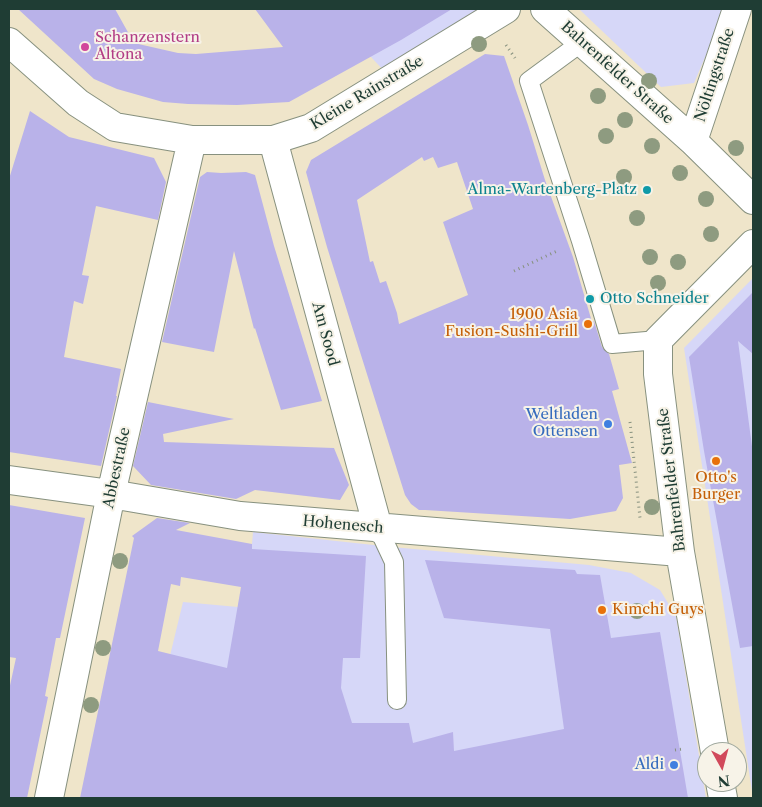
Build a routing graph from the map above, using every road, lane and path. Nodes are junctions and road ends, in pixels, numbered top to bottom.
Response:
1 (544, 9) edge
2 (737, 9) edge
3 (498, 14) edge
4 (9, 42) edge
5 (582, 42) junction
6 (528, 81) junction
7 (192, 140) junction
8 (273, 140) junction
9 (693, 140) junction
10 (753, 200) edge
11 (753, 244) edge
12 (561, 249) dead end
13 (514, 271) dead end
14 (658, 340) junction
15 (630, 417) dead end
16 (9, 480) edge
17 (111, 494) junction
18 (378, 528) junction
19 (644, 550) junction
20 (680, 552) junction
21 (397, 700) dead end
22 (712, 742) edge
23 (50, 798) edge

1 - 5 street, Bahrenfelder Straße
2 - 9 street, Nöltingstraße
3 - 6 path
3 - 8 street, Kleine Rainstraße
4 - 7 street, Kleine Rainstraße
5 - 6 lane
5 - 9 street, Bahrenfelder Straße
6 - 14 lane
7 - 8 street, Kleine Rainstraße
7 - 17 street, Abbestraße
8 - 18 street, Am Sood
9 - 10 street, Bahrenfelder Straße
11 - 14 street
12 - 13 path
14 - 20 street, Bahrenfelder Straße
15 - 19 path
16 - 17 street, Hohenesch
17 - 18 street, Hohenesch
17 - 23 street, Abbestraße
18 - 19 street, Hohenesch
18 - 21 lane
19 - 20 street, Hohenesch
20 - 22 street, Bahrenfelder Straße

